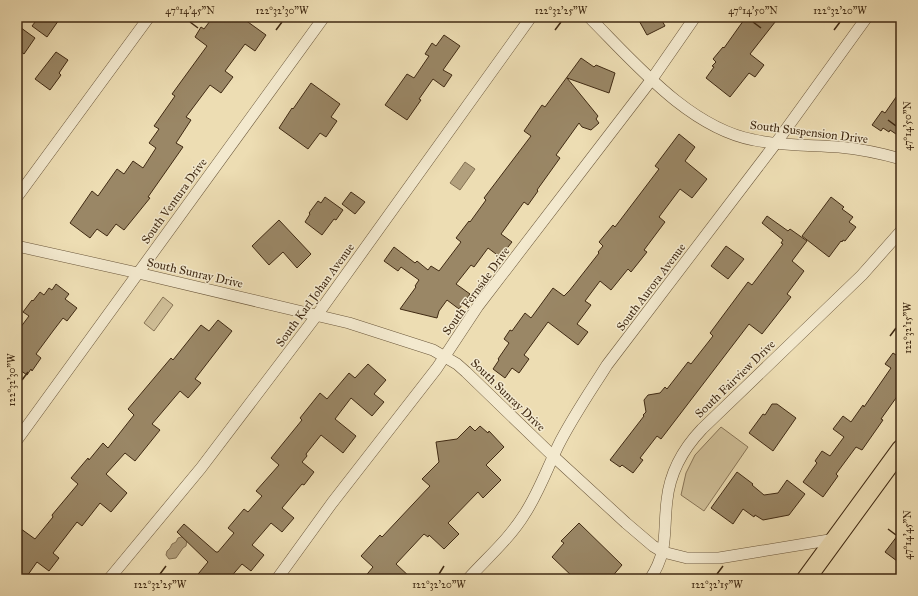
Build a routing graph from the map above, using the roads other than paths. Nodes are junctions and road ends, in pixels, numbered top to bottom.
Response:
1 (149, 17) edge
2 (324, 17) edge
3 (531, 17) edge
4 (589, 17) edge
5 (695, 17) edge
6 (868, 17) edge
7 (652, 79) junction
8 (776, 143) junction
9 (901, 159) edge
10 (17, 197) edge
11 (901, 231) edge
12 (17, 246) edge
13 (138, 273) junction
14 (317, 315) junction
15 (444, 357) junction
16 (17, 440) edge
17 (901, 449) edge
18 (554, 456) junction
19 (835, 539) junction
20 (663, 552) junction
21 (109, 579) edge
22 (277, 579) edge
23 (468, 579) edge
24 (650, 579) edge
25 (806, 579) edge

1 - 10 street
2 - 13 street, South Ventura Drive
3 - 14 street, South Karl Johan Avenue
4 - 7 street, South Suspension Drive
5 - 7 street, South Fernside Drive
6 - 8 street, South Aurora Avenue
7 - 8 street, South Suspension Drive
7 - 15 street, South Fernside Drive
8 - 9 street, South Suspension Drive
8 - 18 street, South Aurora Avenue
11 - 20 street, South Fairview Drive
12 - 13 street, South Sunray Drive
13 - 14 street, South Sunray Drive
13 - 16 street, South Ventura Drive
14 - 15 street, South Sunray Drive
14 - 21 street, South Karl Johan Avenue
15 - 18 street, South Sunray Drive
15 - 22 street, South Fernside Drive
17 - 19 main road
18 - 20 street, South Sunray Drive
18 - 23 street, South Aurora Avenue
19 - 20 street, South Sunray Drive
19 - 25 main road
20 - 24 street, South Fairview Drive

